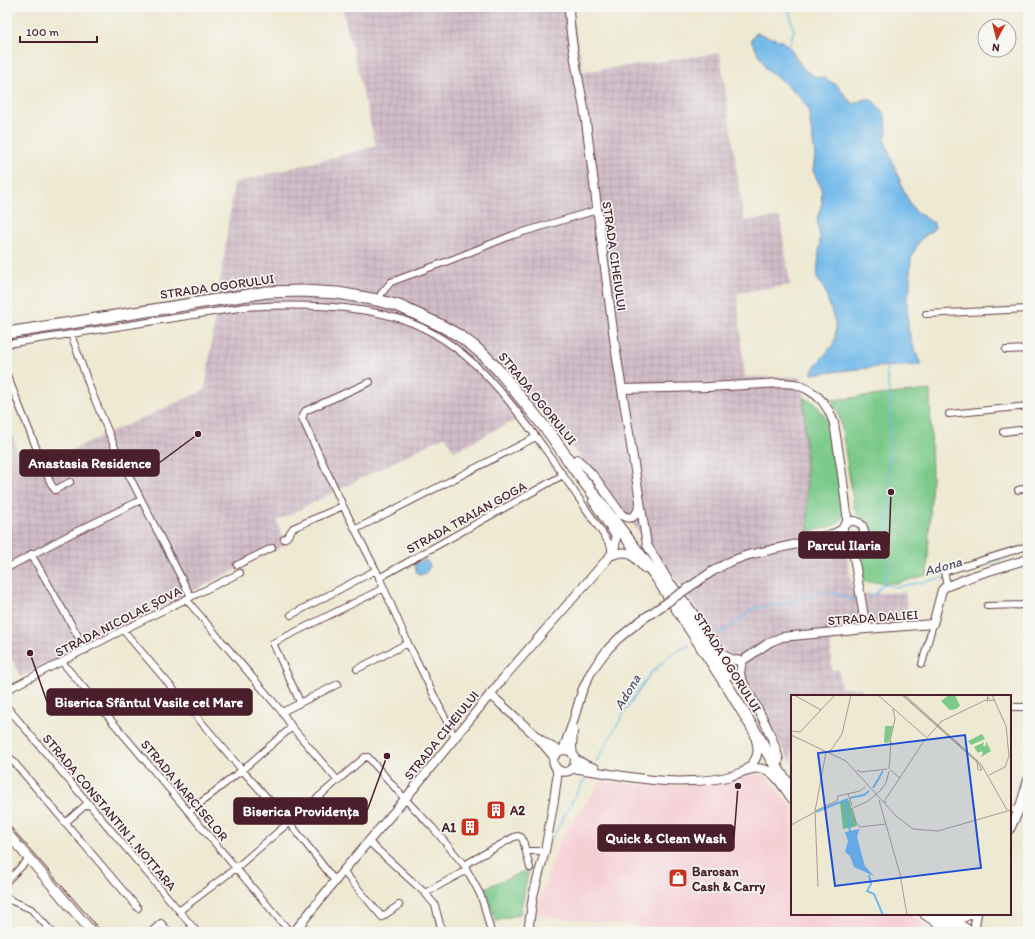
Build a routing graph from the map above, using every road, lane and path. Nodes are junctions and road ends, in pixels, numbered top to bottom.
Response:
1 (569, 10) edge
2 (597, 210) junction
3 (381, 294) junction
4 (1028, 309) edge
5 (926, 314) dead end
6 (7, 327) edge
7 (34, 328) junction
8 (7, 333) edge
9 (71, 334) junction
10 (7, 337) edge
11 (7, 344) edge
12 (1028, 349) edge
13 (1006, 350) dead end
14 (7, 375) edge
15 (370, 382) dead end
16 (622, 389) junction
17 (1028, 406) edge
18 (949, 414) dead end
19 (1028, 429) edge
20 (1002, 432) dead end
21 (536, 437) junction
22 (577, 459) junction
23 (576, 471) junction
24 (563, 474) junction
25 (842, 474) junction
26 (70, 482) dead end
27 (1028, 487) edge
28 (1018, 490) dead end
29 (141, 500) junction
30 (640, 500) junction
31 (343, 506) junction
32 (857, 523) junction
33 (845, 526) junction
34 (356, 529) junction
35 (284, 539) dead end
36 (847, 540) junction
37 (860, 540) junction
38 (798, 544) junction
39 (1028, 546) edge
40 (272, 548) dead end
41 (1019, 548) junction
42 (32, 554) junction
43 (610, 556) junction
44 (1025, 560) edge
45 (237, 566) dead end
46 (7, 568) edge
47 (376, 570) junction
48 (240, 573) dead end
49 (656, 576) junction
50 (379, 578) junction
51 (859, 582) junction
52 (948, 585) junction
53 (384, 588) junction
54 (674, 590) junction
55 (188, 598) junction
56 (1028, 605) edge
57 (987, 606) dead end
58 (692, 614) junction
59 (291, 615) dead end
60 (933, 624) junction
61 (866, 629) junction
62 (123, 630) junction
63 (408, 643) junction
64 (86, 650) junction
65 (742, 661) junction
66 (62, 662) junction
67 (922, 664) dead end
68 (357, 669) dead end
69 (338, 684) dead end
70 (7, 690) edge
71 (731, 692) junction
72 (490, 694) junction
73 (300, 702) junction
74 (7, 707) edge
75 (1011, 707) edge
76 (1028, 707) edge
77 (282, 712) junction
78 (573, 722) junction
79 (292, 727) junction
80 (537, 737) junction
81 (455, 738) junction
82 (562, 750) junction
83 (7, 754) edge
84 (574, 757) junction
85 (554, 758) junction
86 (779, 760) junction
87 (557, 769) junction
88 (242, 770) junction
89 (570, 770) junction
90 (746, 771) junction
91 (608, 773) junction
92 (791, 778) edge
93 (1028, 780) edge
94 (338, 781) junction
95 (791, 788) edge
96 (791, 798) edge
97 (405, 799) junction
98 (554, 800) junction
99 (88, 803) junction
100 (1011, 808) edge
101 (1019, 810) junction
102 (189, 812) junction
103 (289, 822) junction
104 (65, 823) junction
105 (1011, 827) edge
106 (7, 833) edge
107 (369, 842) junction
108 (526, 851) junction
109 (545, 851) junction
110 (29, 859) junction
111 (236, 868) junction
112 (465, 868) junction
113 (530, 868) dead end
114 (343, 871) junction
115 (7, 881) edge
116 (335, 881) junction
117 (425, 893) junction
118 (7, 897) edge
119 (399, 905) dead end
120 (138, 908) dead end
121 (179, 911) junction
122 (931, 915) edge
123 (969, 915) edge
124 (977, 915) edge
125 (942, 917) edge
126 (529, 921) junction
127 (52, 932) edge
128 (92, 932) edge
129 (151, 932) edge
130 (169, 932) edge
131 (197, 932) edge
132 (290, 932) edge
133 (294, 932) edge
134 (442, 932) edge
135 (491, 932) edge
136 (524, 932) edge
137 (528, 932) edge
138 (945, 932) edge
139 (955, 932) edge
140 (969, 932) edge
141 (977, 932) edge

1 - 2 street, STRADA CIHEIULUI
2 - 3 street
2 - 16 street, STRADA CIHEIULUI
3 - 6 highway, STRADA OGORULUI
3 - 22 highway, STRADA OGORULUI
4 - 5 street
7 - 8 highway, STRADA OGORULUI
7 - 10 highway
7 - 23 highway, STRADA OGORULUI
9 - 11 street
9 - 21 street
9 - 29 street
12 - 13 street
14 - 26 street
15 - 31 street
16 - 25 street
16 - 30 street, STRADA CIHEIULUI
17 - 18 street
19 - 20 street
21 - 24 street
21 - 34 street
22 - 30 street
22 - 54 highway, STRADA OGORULUI
23 - 43 street, STRADA CIHEIULUI
23 - 49 highway, STRADA OGORULUI
24 - 43 street
24 - 50 street, STRADA TRAIAN GOGA
25 - 32 street
25 - 33 street
27 - 28 street
29 - 42 street
29 - 55 street
30 - 54 street, STRADA CIHEIULUI
31 - 34 street
31 - 35 street
32 - 33 street
32 - 37 street
33 - 36 street
33 - 38 street
34 - 47 street
36 - 37 street
36 - 38 street
36 - 51 street
37 - 51 street
38 - 78 street, bridge
39 - 41 street
40 - 45 street
41 - 44 street
41 - 52 street
42 - 46 street
42 - 64 street
43 - 49 street
43 - 72 street, STRADA CIHEIULUI
44 - 52 street
47 - 50 street
47 - 59 street
48 - 55 street, STRADA NICOLAE ȘOVA
49 - 71 highway, STRADA OGORULUI
50 - 53 street
51 - 61 street
52 - 60 street, STRADA DALIEI
53 - 63 street
53 - 73 street
54 - 58 highway, STRADA OGORULUI
55 - 62 street, STRADA NICOLAE ȘOVA
55 - 77 street
56 - 57 street
58 - 65 street
58 - 86 highway, STRADA OGORULUI
60 - 61 street, STRADA DALIEI
60 - 67 street
61 - 65 street, STRADA DALIEI
62 - 64 street, STRADA NICOLAE ȘOVA
62 - 88 street
63 - 68 street
63 - 81 street
64 - 66 street, STRADA NICOLAE ȘOVA
65 - 86 street
66 - 70 street, STRADA NICOLAE ȘOVA
66 - 102 street, STRADA NARCISELOR
69 - 73 street
71 - 90 street
71 - 95 highway, STRADA OGORULUI
72 - 80 street
72 - 81 street, STRADA CIHEIULUI
73 - 77 street
74 - 99 street, STRADA CONSTANTIN I. NOTTARA
75 - 76 street
77 - 79 street
78 - 82 street
78 - 84 street
79 - 88 street
79 - 94 street
80 - 82 street
80 - 85 street
81 - 97 street, STRADA CIHEIULUI
82 - 84 street
82 - 85 street
83 - 104 street
84 - 89 street
84 - 91 street
85 - 87 street
86 - 92 highway, STRADA OGORULUI
87 - 89 street
87 - 98 street
88 - 102 street
88 - 103 street
89 - 91 street
89 - 98 street
90 - 91 street
90 - 96 street
93 - 101 street
94 - 97 street
94 - 103 street
97 - 107 street, STRADA CIHEIULUI
97 - 112 street
98 - 109 street
99 - 104 street
99 - 121 street, STRADA CONSTANTIN I. NOTTARA
100 - 101 street
101 - 105 street
102 - 111 street, STRADA NARCISELOR
103 - 111 street
103 - 116 street
104 - 120 street
106 - 110 main road
107 - 114 street, STRADA CIHEIULUI
107 - 117 street
108 - 109 street
108 - 112 street
108 - 113 street
109 - 126 street
110 - 115 street
110 - 128 main road
111 - 121 street
111 - 132 street, STRADA NARCISELOR
112 - 117 street
112 - 135 street
114 - 116 street, STRADA CIHEIULUI
114 - 119 street
116 - 133 street, STRADA CIHEIULUI
117 - 134 street
118 - 127 street
121 - 131 street, STRADA CONSTANTIN I. NOTTARA
122 - 125 highway
123 - 125 street
124 - 141 street
125 - 138 street
125 - 139 highway
125 - 140 highway
126 - 136 street
126 - 137 street
129 - 130 street

